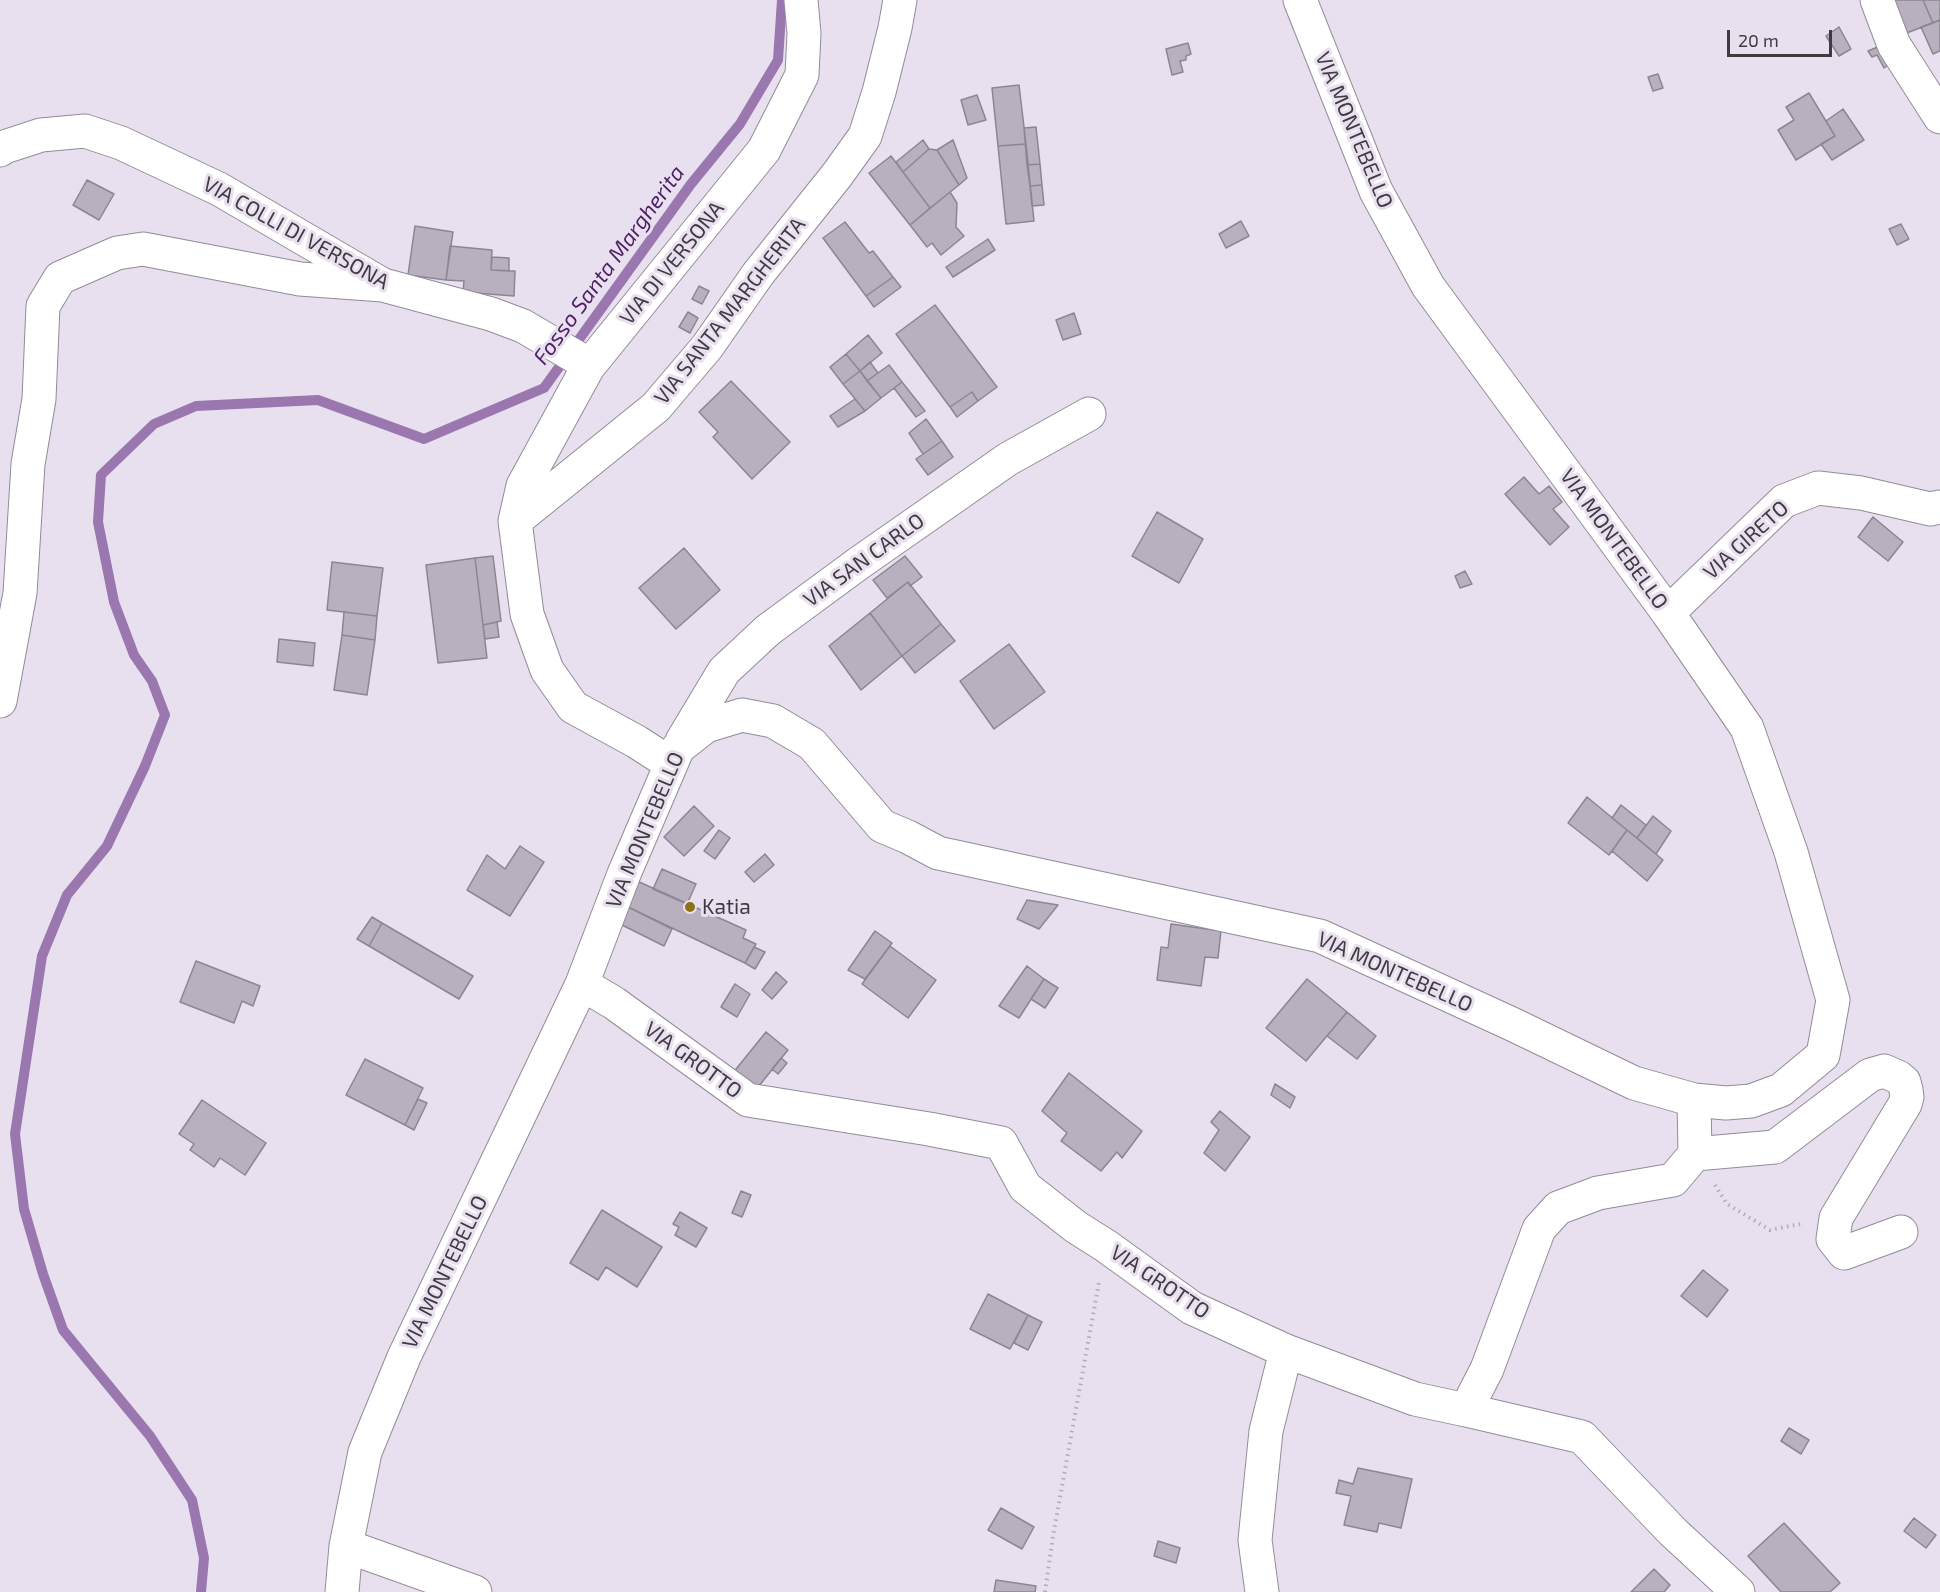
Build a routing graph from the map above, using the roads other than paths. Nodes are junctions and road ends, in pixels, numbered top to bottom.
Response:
1 (801, 0) edge
2 (900, 0) edge
3 (1300, 0) edge
4 (1876, 0) edge
5 (1940, 117) edge
6 (0, 150) edge
7 (382, 285) junction
8 (572, 356) junction
9 (1089, 414) dead end
10 (1940, 507) edge
11 (515, 521) junction
12 (1668, 613) junction
13 (0, 701) edge
14 (675, 756) junction
15 (582, 984) junction
16 (1694, 1100) junction
17 (1695, 1155) junction
18 (1901, 1232) dead end
19 (1286, 1351) junction
20 (1466, 1410) junction
21 (346, 1546) junction
22 (342, 1592) edge
23 (475, 1592) edge
24 (1262, 1592) edge
25 (1738, 1592) edge

1 - 8 street, VIA DI VERSONA
2 - 11 street, VIA SANTA MARGHERITA
3 - 12 street, VIA MONTEBELLO
4 - 5 street
6 - 7 street, VIA COLLI DI VERSONA
7 - 8 street, VIA COLLI DI VERSONA
7 - 13 street
8 - 11 street, VIA DI VERSONA
9 - 14 street, VIA SAN CARLO
10 - 12 street, VIA GIRETO
11 - 14 street
12 - 16 street, VIA MONTEBELLO
14 - 15 street, VIA MONTEBELLO
14 - 16 street, VIA MONTEBELLO
15 - 19 street, VIA GROTTO
15 - 21 street, VIA MONTEBELLO
16 - 17 street
17 - 18 street
17 - 20 street
19 - 20 street, VIA GROTTO
19 - 24 street
20 - 25 street, VIA GROTTO
21 - 22 street, VIA MONTEBELLO
21 - 23 street

